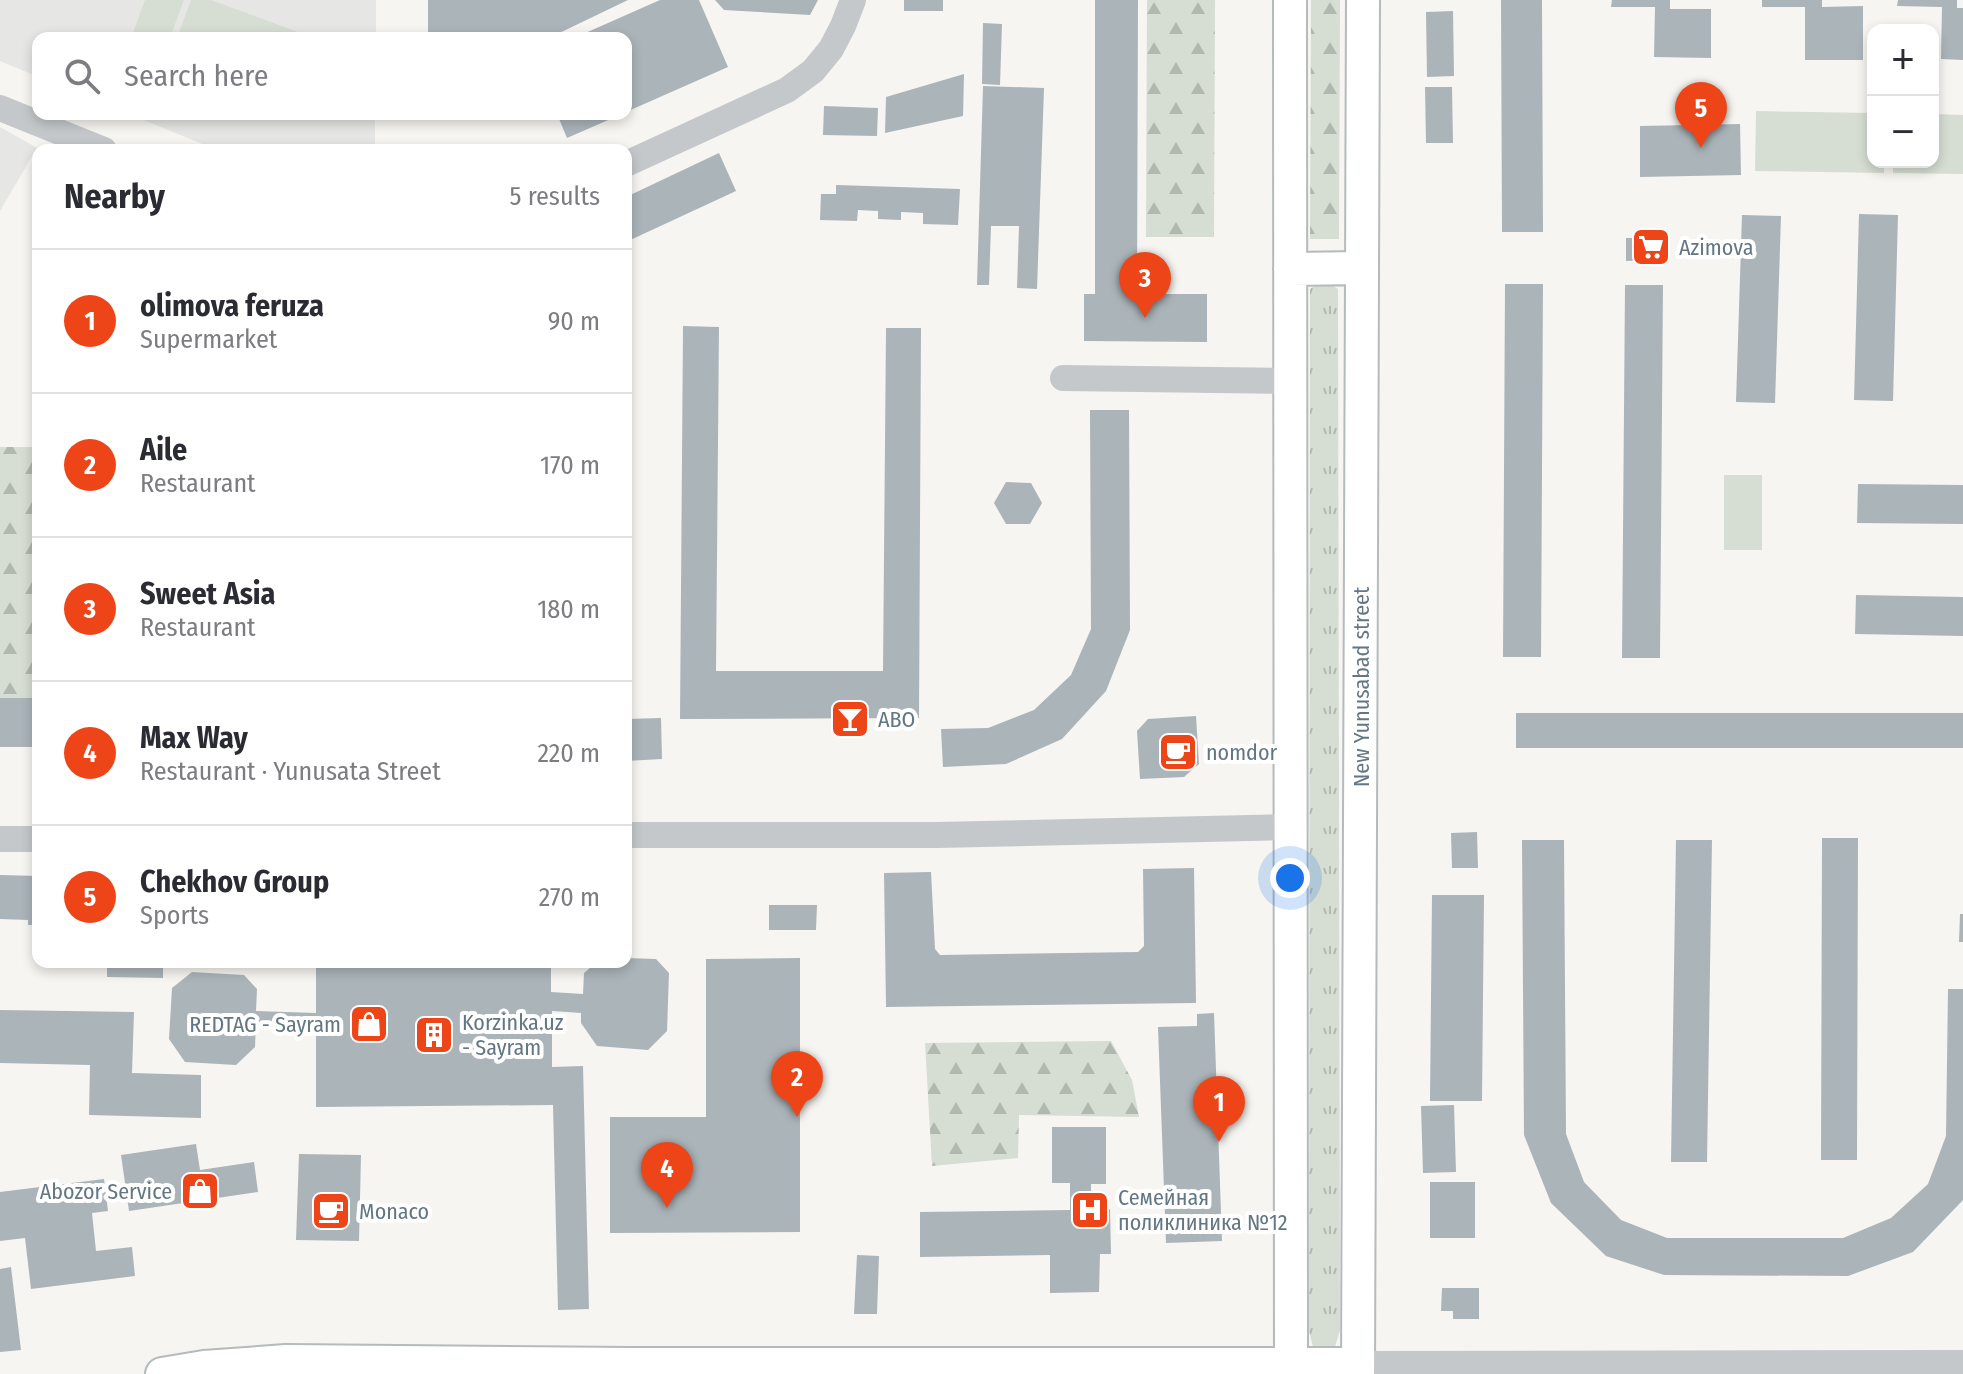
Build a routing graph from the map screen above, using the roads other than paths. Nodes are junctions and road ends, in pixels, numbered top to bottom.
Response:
1 (853, 0) edge
2 (1290, 0) edge
3 (1363, 0) edge
4 (0, 108) edge
5 (89, 144) edge
6 (632, 161) edge
7 (1362, 268) junction
8 (1290, 269) junction
9 (1063, 378) dead end
10 (1290, 381) junction
11 (1290, 827) junction
12 (632, 835) edge
13 (0, 839) edge
14 (32, 839) edge
15 (1963, 1363) edge
16 (1291, 1369) edge
17 (1358, 1369) edge
18 (162, 1374) edge

1 - 6 street
2 - 8 main road
3 - 7 main road, New Yunusabad street
4 - 5 street
7 - 8 main road
7 - 17 main road, New Yunusabad street
8 - 10 main road
9 - 10 street
10 - 11 main road
11 - 12 street
11 - 16 main road
13 - 14 street
15 - 17 street
16 - 17 main road
16 - 18 main road

